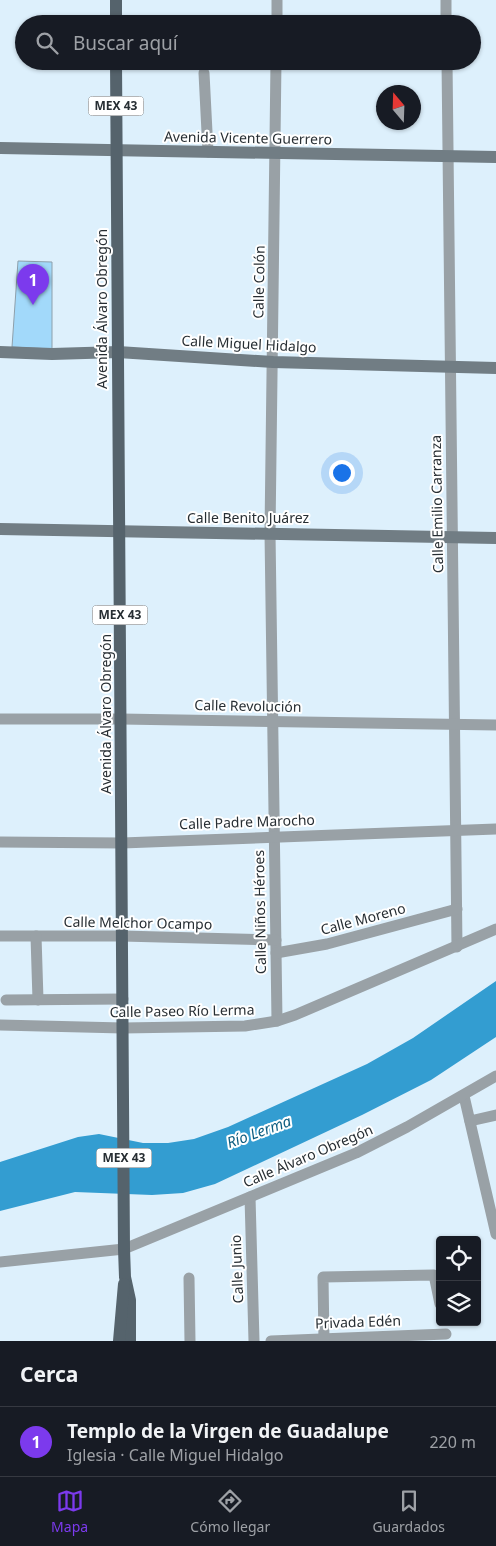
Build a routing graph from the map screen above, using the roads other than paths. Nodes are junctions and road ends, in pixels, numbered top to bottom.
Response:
1 (116, 0) edge
2 (277, 0) edge
3 (446, 0) edge
4 (116, 15) edge
5 (277, 15) edge
6 (446, 15) edge
7 (116, 70) edge
8 (276, 70) edge
9 (447, 70) edge
10 (204, 73) dead end
11 (0, 148) edge
12 (116, 152) junction
13 (208, 152) junction
14 (275, 154) junction
15 (448, 156) junction
16 (496, 157) edge
17 (0, 352) edge
18 (118, 352) junction
19 (273, 362) junction
20 (450, 366) junction
21 (496, 368) edge
22 (0, 529) edge
23 (119, 532) junction
24 (270, 533) junction
25 (452, 536) junction
26 (496, 538) edge
27 (0, 719) edge
28 (121, 719) junction
29 (272, 721) junction
30 (455, 724) junction
31 (496, 725) edge
32 (496, 829) edge
33 (456, 830) junction
34 (274, 836) junction
35 (0, 842) edge
36 (122, 843) junction
37 (457, 909) junction
38 (496, 930) edge
39 (0, 936) edge
40 (36, 936) junction
41 (122, 936) junction
42 (276, 940) junction
43 (457, 947) junction
44 (276, 953) junction
45 (123, 999) junction
46 (6, 1000) dead end
47 (38, 1000) junction
48 (277, 1021) junction
49 (0, 1026) edge
50 (123, 1028) junction
51 (496, 1076) edge
52 (464, 1096) junction
53 (496, 1115) edge
54 (470, 1121) junction
55 (490, 1183) edge
56 (250, 1196) junction
57 (496, 1234) edge
58 (124, 1243) junction
59 (0, 1262) edge
60 (125, 1277) junction
61 (189, 1278) dead end
62 (436, 1285) edge
63 (446, 1332) edge
64 (324, 1340) edge
65 (119, 1341) edge
66 (130, 1341) edge
67 (190, 1341) edge
68 (254, 1341) edge
69 (271, 1341) edge

1 - 4 main road
2 - 5 street
3 - 6 street
7 - 12 main road, Avenida Álvaro Obregón / MEX 43
8 - 14 street, Calle Colón
9 - 15 street, Calle Emilio Carranza
10 - 13 street
11 - 12 street, Avenida Vicente Guerrero
12 - 13 street, Avenida Vicente Guerrero
12 - 18 main road, Avenida Álvaro Obregón / MEX 43
13 - 14 street, Avenida Vicente Guerrero
14 - 15 street, Avenida Vicente Guerrero
14 - 19 street, Calle Colón
15 - 16 street, Avenida Vicente Guerrero
15 - 20 street, Calle Emilio Carranza
17 - 18 street, Calle Miguel Hidalgo
18 - 19 street, Calle Miguel Hidalgo
18 - 23 main road, Avenida Álvaro Obregón / MEX 43
19 - 20 street, Calle Miguel Hidalgo
19 - 24 street, Calle Colón
20 - 21 street, Calle Miguel Hidalgo
20 - 25 street, Calle Emilio Carranza
22 - 23 street, Calle Benito Juárez
23 - 24 street, Calle Benito Juárez
23 - 28 main road, Avenida Álvaro Obregón / MEX 43
24 - 25 street, Calle Benito Juárez
24 - 29 street, Calle Niños Héroes
25 - 26 street, Calle Benito Juárez
25 - 30 street, Calle Emilio Carranza
27 - 28 street, Calle Revolución
28 - 29 street, Calle Revolución
28 - 36 main road, Avenida Álvaro Obregón / MEX 43
29 - 30 street, Calle Revolución
29 - 34 street, Calle Niños Héroes
30 - 31 street, Calle Revolución
30 - 33 street, Calle Emilio Carranza
32 - 33 street, Calle Padre Marocho
33 - 34 street, Calle Padre Marocho
33 - 37 street, Calle Emilio Carranza
34 - 36 street, Calle Padre Marocho
34 - 42 street, Calle Niños Héroes
35 - 36 street, Calle Padre Marocho
36 - 41 main road, Avenida Álvaro Obregón / MEX 43
37 - 43 street, Calle Emilio Carranza
37 - 44 street, Calle Moreno
38 - 43 street, Calle Paseo Río Lerma
39 - 40 street, Calle Melchor Ocampo
40 - 41 street, Calle Melchor Ocampo
40 - 47 street
41 - 42 street, Calle Melchor Ocampo
41 - 45 main road, Avenida Álvaro Obregón / MEX 43
42 - 44 street, Calle Niños Héroes
43 - 48 street, Calle Paseo Río Lerma
44 - 48 street, Calle Niños Héroes
45 - 47 street
45 - 50 main road, Avenida Álvaro Obregón / MEX 43
46 - 47 street
48 - 50 street, Calle Paseo Río Lerma
49 - 50 street, Calle Paseo Río Lerma
50 - 58 main road, Avenida Álvaro Obregón / MEX 43
51 - 52 street, Calle Álvaro Obregón
52 - 54 street
52 - 56 street, Calle Álvaro Obregón
53 - 54 street
54 - 55 street
55 - 57 street
56 - 58 street, Calle Álvaro Obregón
56 - 68 street, Calle Junio
58 - 59 street, Calle Álvaro Obregón
58 - 60 main road, Avenida Álvaro Obregón / MEX 43
60 - 65 main road, Avenida Álvaro Obregón / MEX 43
60 - 66 main road, Avenida Álvaro Obregón / MEX 43
61 - 67 street
62 - 64 street
63 - 64 street, Privada Edén
64 - 69 street, Privada Edén

